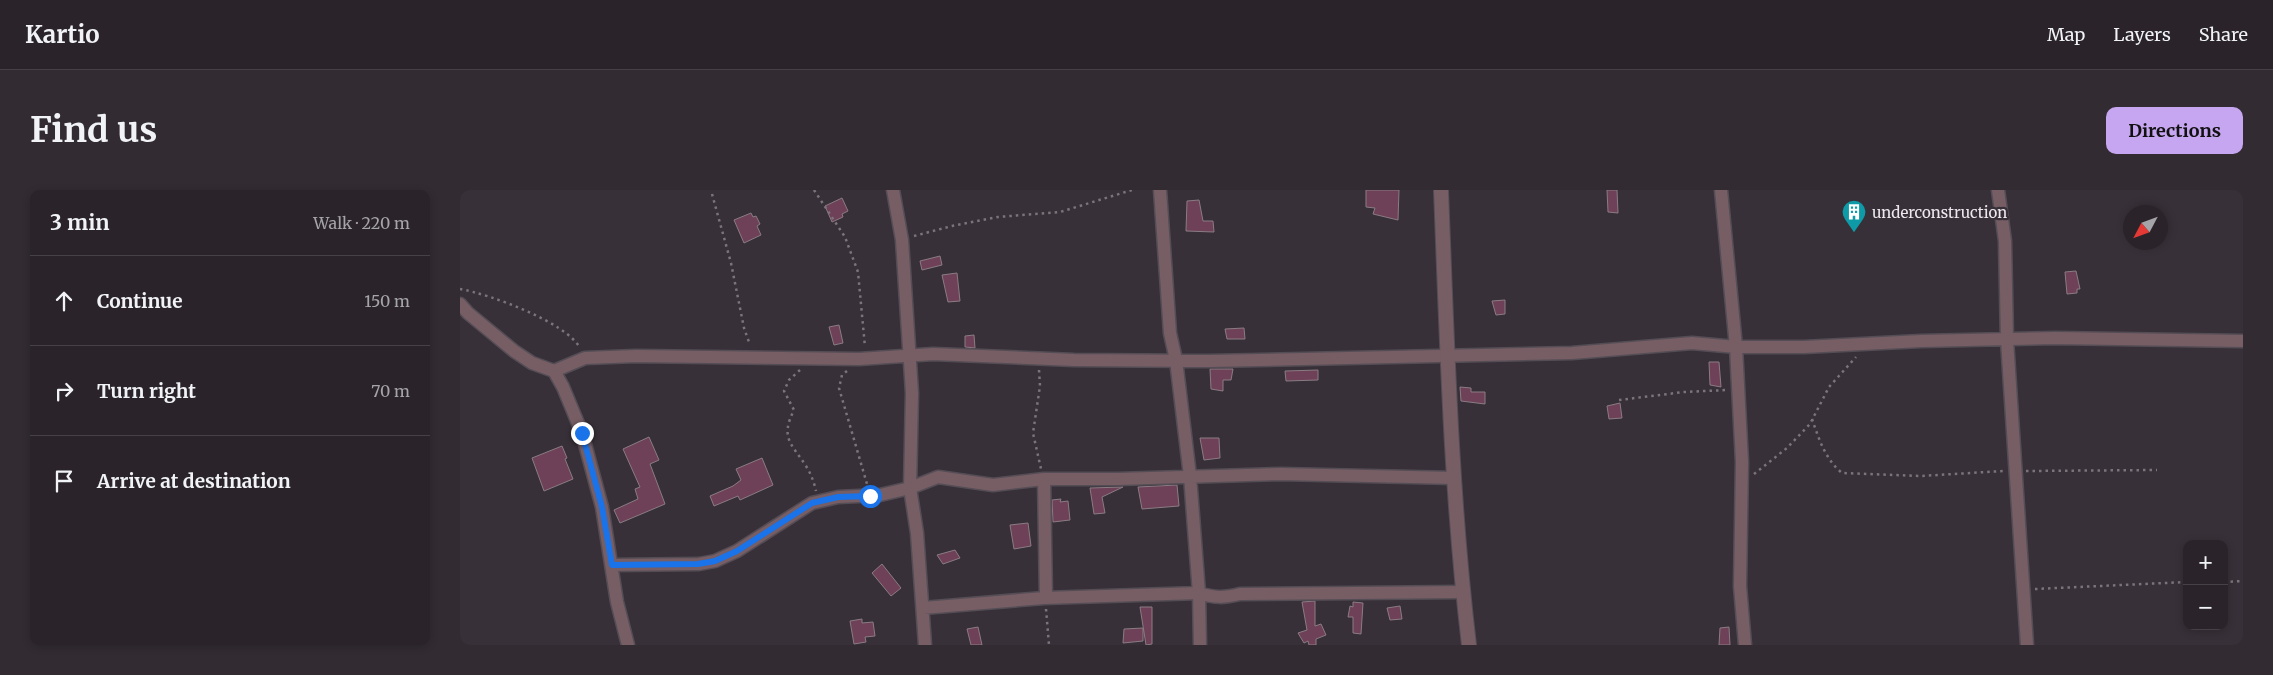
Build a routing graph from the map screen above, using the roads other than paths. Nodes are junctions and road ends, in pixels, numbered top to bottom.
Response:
1 (893, 190) edge
2 (1160, 190) edge
3 (1441, 190) edge
4 (1721, 190) edge
5 (1998, 190) edge
6 (460, 304) edge
7 (2007, 340) junction
8 (2243, 341) edge
9 (1736, 347) junction
10 (908, 355) junction
11 (1446, 355) junction
12 (1176, 360) junction
13 (554, 371) junction
14 (1190, 476) junction
15 (1044, 478) junction
16 (1454, 478) junction
17 (910, 488) junction
18 (612, 565) junction
19 (1463, 592) junction
20 (1199, 593) junction
21 (1045, 598) junction
22 (923, 608) junction
23 (628, 645) edge
24 (925, 645) edge
25 (1200, 645) edge
26 (1470, 645) edge
27 (1745, 645) edge
28 (2027, 645) edge

1 - 10 street
2 - 12 street
3 - 11 street
4 - 9 street
5 - 7 street
6 - 13 street
7 - 8 street
7 - 9 street
7 - 28 street
9 - 11 street
9 - 27 street
10 - 12 street
10 - 13 street
10 - 17 street
11 - 12 street
11 - 16 street
12 - 14 street
13 - 18 street
14 - 15 street
14 - 16 street
14 - 20 street
15 - 17 street
15 - 21 street
16 - 19 street
17 - 18 street
17 - 22 street
18 - 23 street
19 - 20 street
19 - 26 street
20 - 21 street
20 - 25 street
21 - 22 street
22 - 24 street

